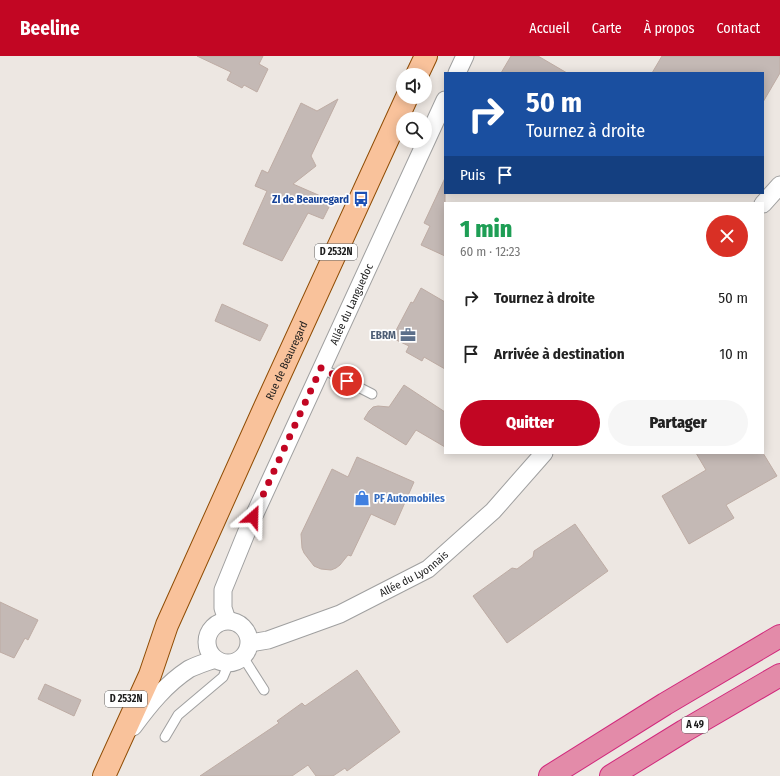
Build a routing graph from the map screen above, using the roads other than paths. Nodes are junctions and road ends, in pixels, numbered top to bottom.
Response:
1 (426, 56) edge
2 (465, 56) edge
3 (420, 68) edge
4 (457, 72) edge
5 (444, 102) edge
6 (404, 104) edge
7 (780, 185) edge
8 (764, 203) edge
9 (321, 368) junction
10 (372, 394) dead end
11 (543, 454) edge
12 (227, 620) junction
13 (167, 626) junction
14 (780, 636) edge
15 (234, 656) junction
16 (780, 675) edge
17 (264, 690) dead end
18 (165, 737) dead end
19 (117, 747) junction
20 (91, 776) edge
21 (104, 776) edge
22 (550, 776) edge
23 (611, 776) edge

1 - 3 main road
2 - 4 street
5 - 9 street, Allée du Languedoc
6 - 13 main road, Rue de Beauregard / D 2532N
7 - 8 street
9 - 10 lane
9 - 12 street, Allée du Languedoc
11 - 15 street, Allée du Lyonnais
12 - 15 street
12 - 15 street
13 - 19 main road, Rue de Beauregard / D 2532N
13 - 20 main road, Rue de Beauregard / D 2532N
14 - 22 highway
15 - 17 lane
15 - 18 lane
15 - 19 street, Allée du Lyonnais
16 - 23 highway, A 49
19 - 21 main road, Rue de Beauregard / D 2532N

